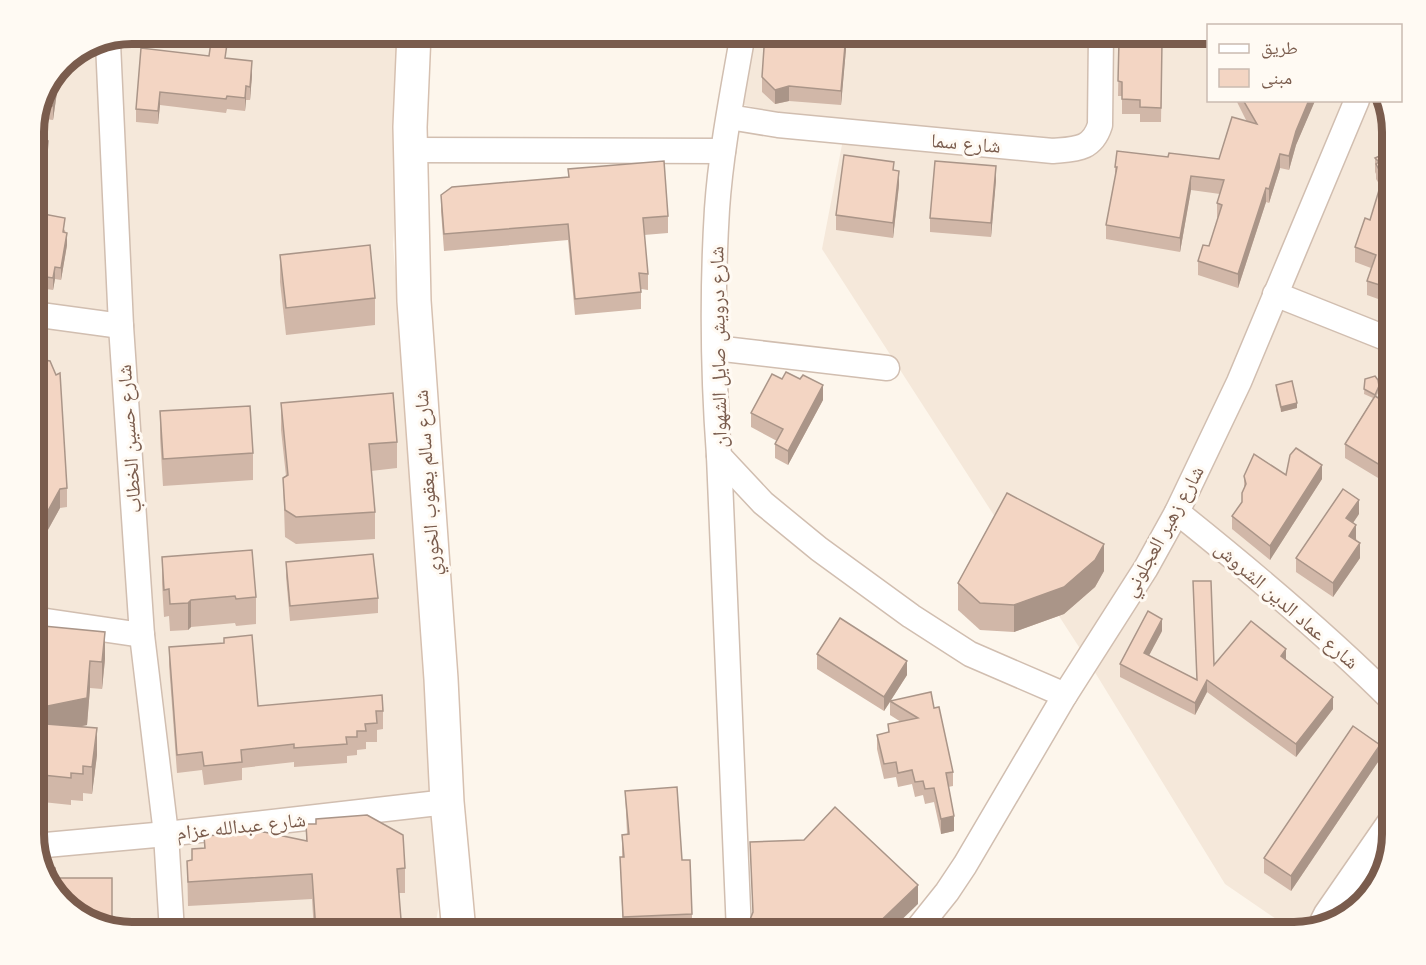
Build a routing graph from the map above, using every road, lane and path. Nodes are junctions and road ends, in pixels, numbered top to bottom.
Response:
1 (414, 43) edge
2 (741, 43) edge
3 (1101, 43) edge
4 (108, 47) edge
5 (1356, 102) edge
6 (729, 117) junction
7 (410, 150) junction
8 (723, 151) junction
9 (1275, 294) junction
10 (44, 316) edge
11 (121, 326) junction
12 (1382, 337) edge
13 (714, 348) junction
14 (887, 368) dead end
15 (719, 456) junction
16 (1177, 512) junction
17 (44, 621) edge
18 (142, 635) junction
19 (1382, 690) edge
20 (1065, 695) junction
21 (447, 802) junction
22 (1382, 833) edge
23 (166, 834) junction
24 (45, 845) edge
25 (1325, 916) edge
26 (171, 922) edge
27 (458, 922) edge
28 (739, 922) edge
29 (923, 922) edge

1 - 7 street, شارع سالم يعقوب الخوري
2 - 6 street, شارع درويش صايل الشهوان
3 - 6 street, شارع سما
4 - 11 street, شارع حسين الخطاب
5 - 9 street, شارع زهير العجلوني
6 - 8 street, شارع درويش صايل الشهوان
7 - 8 street
7 - 21 street, شارع سالم يعقوب الخوري
8 - 13 street, شارع درويش صايل الشهوان
9 - 12 street
9 - 16 street, شارع زهير العجلوني
10 - 11 street
11 - 18 street, شارع حسين الخطاب
13 - 14 street
13 - 15 street, شارع درويش صايل الشهوان
15 - 20 street, شارع درويش صايل الشهوان
15 - 28 street
16 - 19 street, شارع عماد الدين الشروش
16 - 20 street, شارع زهير العجلوني
17 - 18 street
18 - 23 street, شارع حسين الخطاب
20 - 29 street, شارع زهير العجلوني
21 - 23 street, شارع عبدالله عزام
21 - 27 street, شارع سالم يعقوب الخوري
22 - 25 street
23 - 24 street, شارع عبدالله عزام
23 - 26 street, شارع حسين الخطاب

